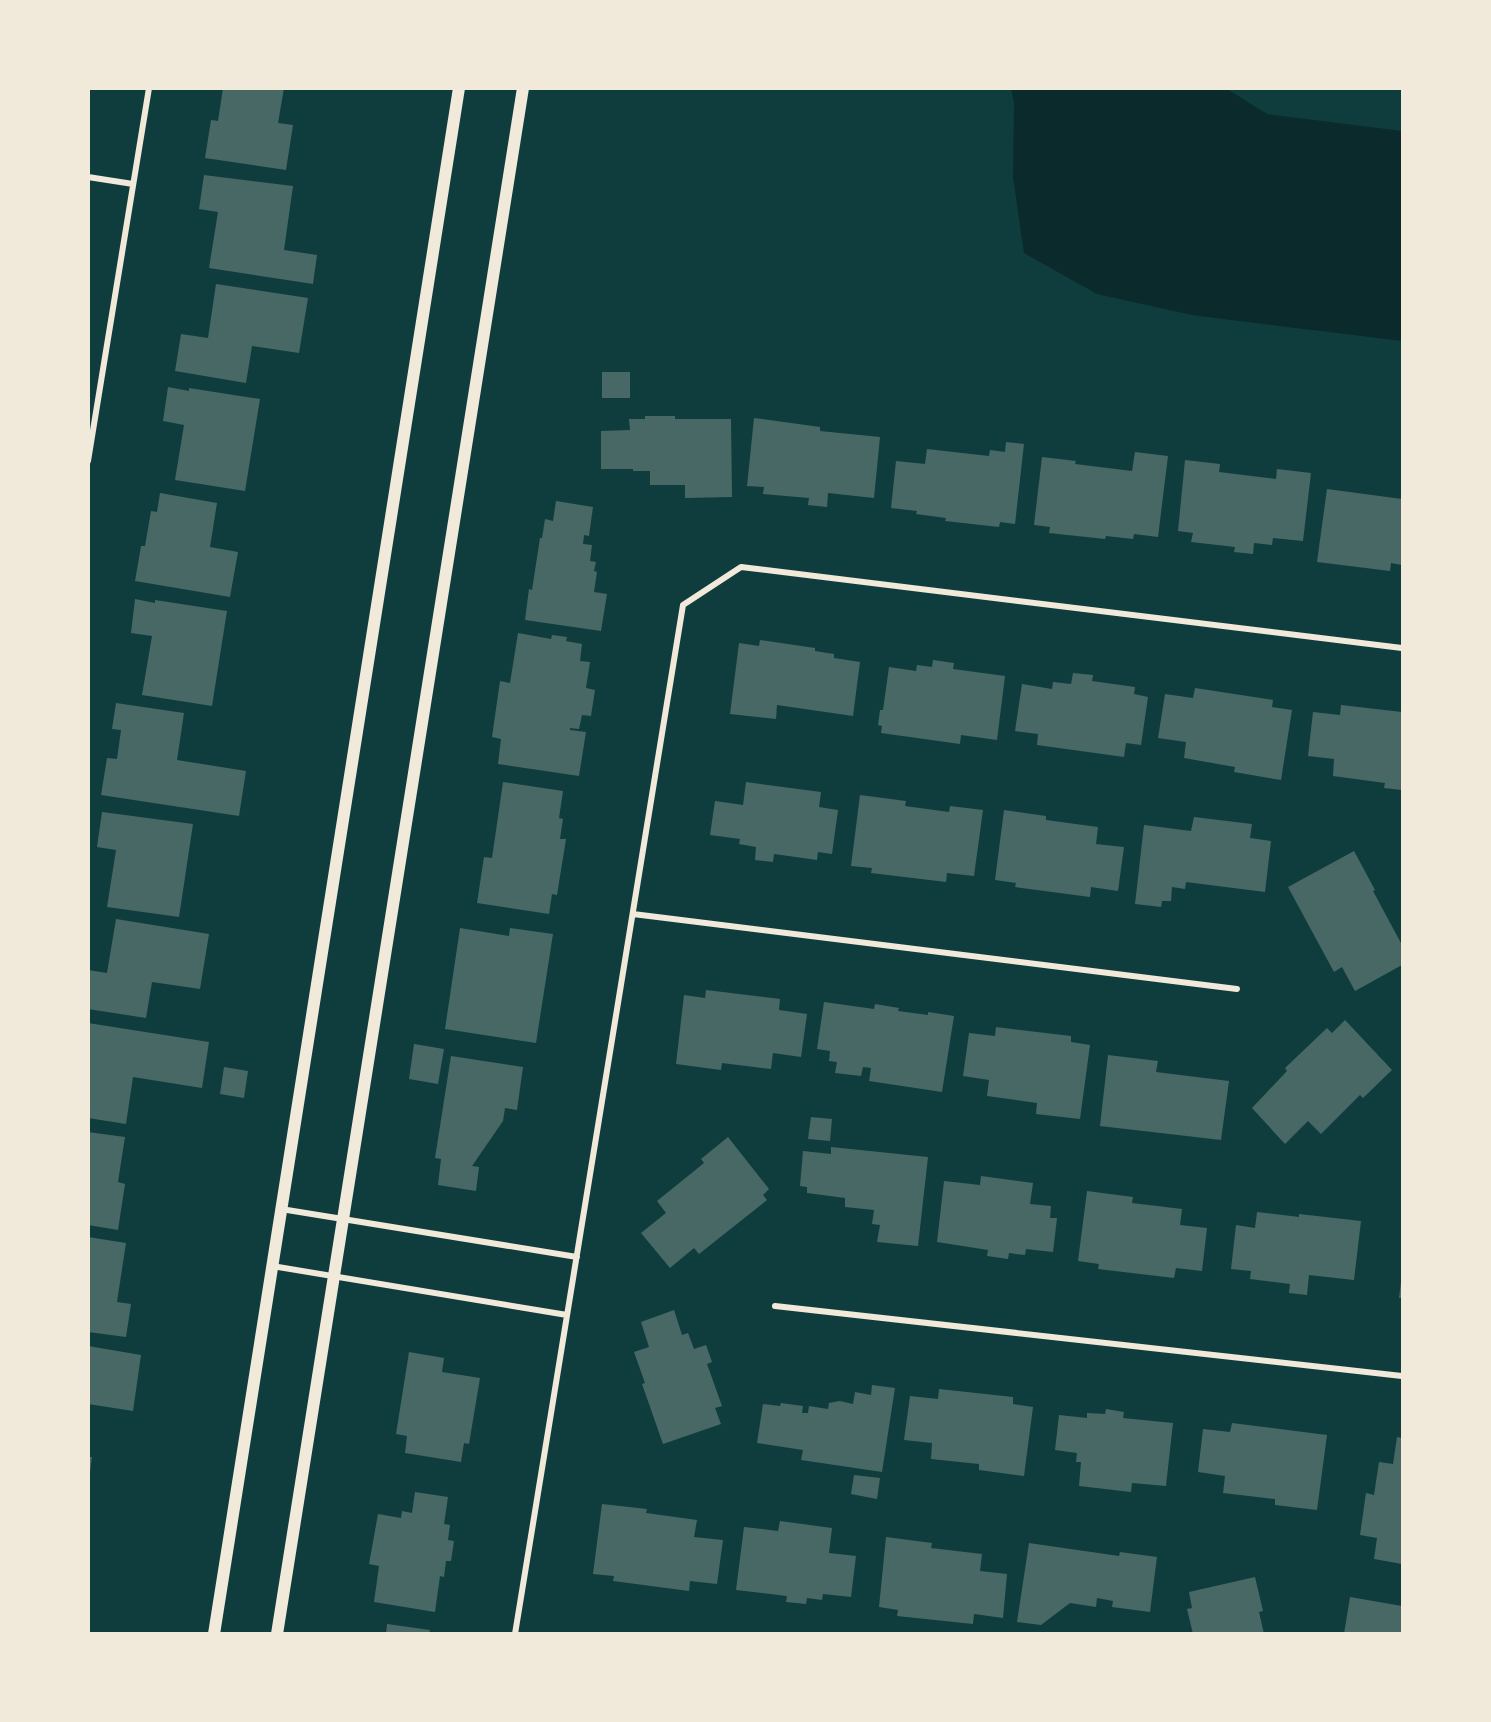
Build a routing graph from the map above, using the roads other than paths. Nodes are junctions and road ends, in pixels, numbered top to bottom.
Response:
1 (149, 88) edge
2 (459, 88) edge
3 (524, 88) edge
4 (88, 177) edge
5 (133, 184) junction
6 (88, 461) edge
7 (1402, 648) edge
8 (633, 914) junction
9 (1237, 989) dead end
10 (281, 1209) junction
11 (343, 1219) junction
12 (577, 1257) junction
13 (272, 1266) junction
14 (334, 1276) junction
15 (775, 1306) dead end
16 (567, 1315) junction
17 (1402, 1376) edge
18 (214, 1634) edge
19 (277, 1634) edge
20 (515, 1634) edge

1 - 5 street
2 - 10 main road
3 - 11 main road
4 - 5 street
5 - 6 street
7 - 8 street
8 - 9 street
8 - 12 street
10 - 11 street
10 - 13 main road
11 - 12 street
11 - 14 main road
12 - 16 street
13 - 14 street
13 - 18 main road
14 - 16 street
14 - 19 main road
15 - 17 street
16 - 20 street

